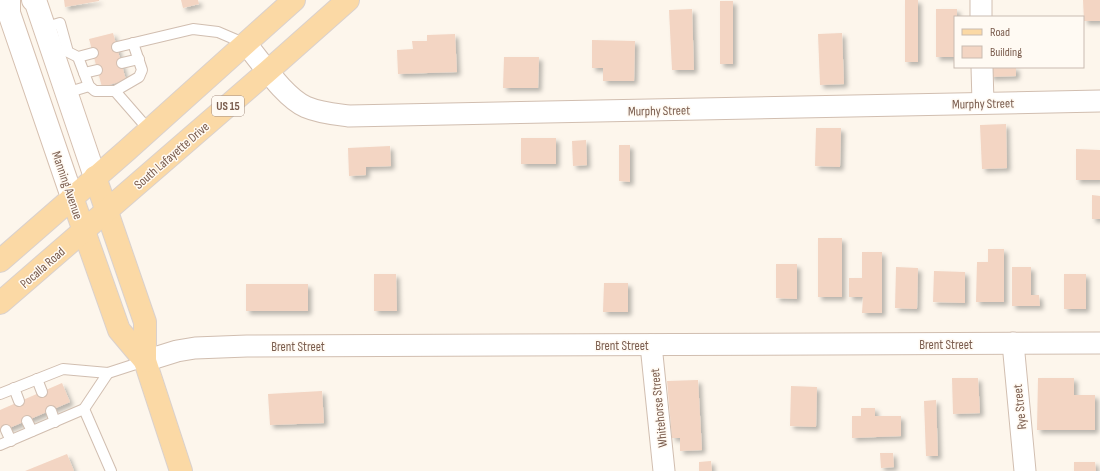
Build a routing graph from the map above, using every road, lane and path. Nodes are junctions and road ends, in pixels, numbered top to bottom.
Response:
1 (34, 0) edge
2 (294, 0) edge
3 (348, 0) edge
4 (981, 0) edge
5 (6, 7) edge
6 (981, 16) edge
7 (44, 28) junction
8 (133, 43) junction
9 (246, 44) junction
10 (117, 47) dead end
11 (93, 53) dead end
12 (78, 56) junction
13 (138, 59) junction
14 (122, 64) dead end
15 (982, 68) edge
16 (97, 70) dead end
17 (268, 71) junction
18 (84, 73) junction
19 (88, 86) junction
20 (115, 91) junction
21 (66, 93) junction
22 (1100, 101) edge
23 (983, 103) junction
24 (149, 130) junction
25 (95, 177) junction
26 (72, 197) junction
27 (107, 211) junction
28 (84, 230) junction
29 (0, 261) edge
30 (0, 303) edge
31 (1013, 343) junction
32 (1100, 343) edge
33 (652, 345) junction
34 (145, 361) junction
35 (108, 373) junction
36 (37, 379) junction
37 (14, 388) junction
38 (42, 392) dead end
39 (0, 394) edge
40 (19, 401) dead end
41 (84, 409) junction
42 (51, 411) dead end
43 (27, 421) dead end
44 (55, 422) junction
45 (6, 430) dead end
46 (32, 432) junction
47 (11, 441) junction
48 (0, 445) edge
49 (111, 471) edge
50 (181, 471) edge
51 (664, 471) edge
52 (1025, 471) edge

1 - 7 main road, Manning Avenue
2 - 9 main road, US 15
3 - 17 main road, South Lafayette Drive / US 15
4 - 6 street
5 - 26 main road, Manning Avenue
7 - 12 lane
7 - 21 main road, Manning Avenue
8 - 9 lane
8 - 10 lane
8 - 13 lane
9 - 17 street, Murphy Street
9 - 24 main road, US 15
11 - 12 lane
12 - 18 lane
13 - 14 lane
13 - 20 lane
15 - 23 street
16 - 18 lane
17 - 23 street, Murphy Street
17 - 27 main road, South Lafayette Drive / US 15
18 - 19 lane
19 - 20 lane
19 - 21 lane
20 - 24 lane
21 - 25 main road, Manning Avenue
22 - 23 street, Murphy Street
24 - 25 main road, US 15
25 - 26 main road, US 15
25 - 27 main road, Manning Avenue
26 - 28 main road, Manning Avenue
26 - 29 main road, US 15
27 - 28 main road, South Lafayette Drive / US 15
27 - 34 main road, Manning Avenue
28 - 30 main road, Pocalla Road / US 15
28 - 34 main road, Manning Avenue
31 - 32 street, Brent Street
31 - 33 street, Brent Street
31 - 52 street, Rye Street
33 - 34 street, Brent Street
33 - 51 street, Whitehorse Street
34 - 35 lane
34 - 50 main road, Manning Avenue
35 - 36 lane
35 - 41 lane
36 - 37 lane
36 - 38 lane
37 - 39 lane
37 - 40 lane
41 - 44 lane
41 - 49 lane
42 - 44 lane
43 - 46 lane
44 - 46 lane
45 - 47 lane
46 - 47 lane
47 - 48 lane

